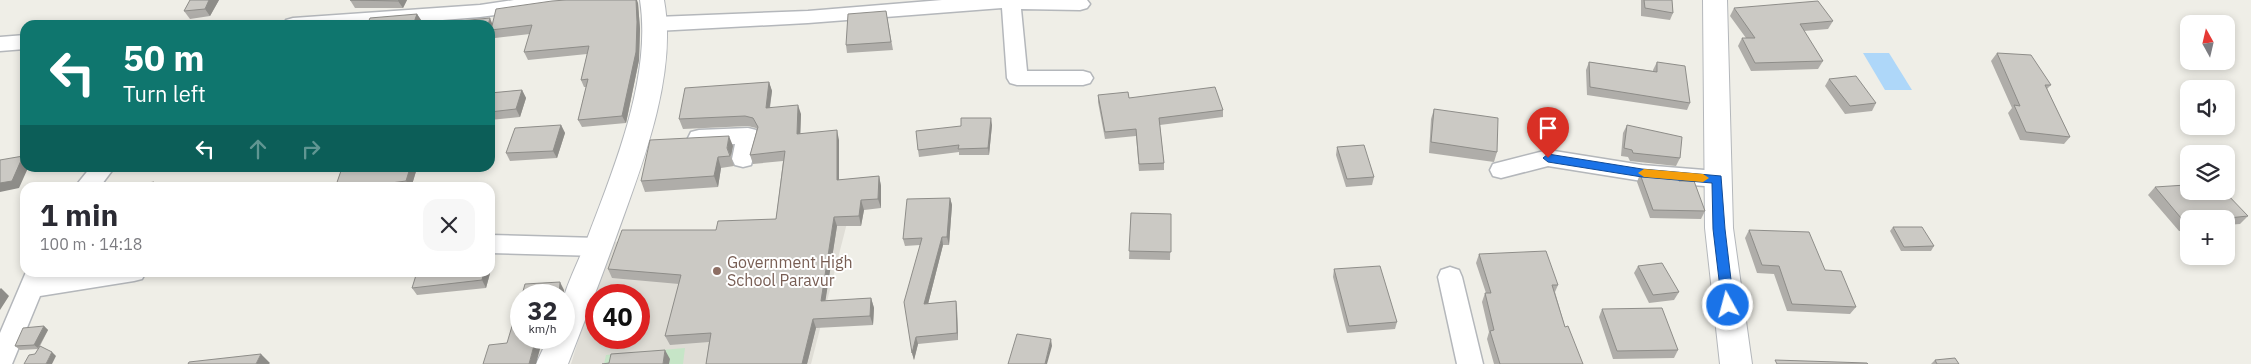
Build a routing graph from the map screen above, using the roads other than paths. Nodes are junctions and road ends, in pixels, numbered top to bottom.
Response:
1 (560, 0) edge
2 (1715, 0) edge
3 (1011, 2) junction
4 (1080, 4) dead end
5 (654, 12) edge
6 (360, 20) edge
7 (20, 42) edge
8 (0, 44) edge
9 (1083, 78) dead end
10 (682, 139) edge
11 (743, 159) dead end
12 (1502, 170) dead end
13 (99, 172) edge
14 (1717, 179) junction
15 (90, 182) edge
16 (495, 244) edge
17 (598, 247) junction
18 (72, 277) edge
19 (1450, 277) dead end
20 (34, 280) edge
21 (575, 305) edge
22 (558, 349) edge
23 (0, 363) edge
24 (552, 364) edge
25 (1470, 364) edge
26 (1736, 364) edge

1 - 6 street
2 - 14 street
3 - 4 street
3 - 5 street
3 - 9 street
5 - 17 street
7 - 8 street
10 - 11 street
12 - 14 street
13 - 15 street
14 - 26 street
16 - 17 street
17 - 21 street
18 - 20 street
19 - 25 street
20 - 23 street
22 - 24 street

